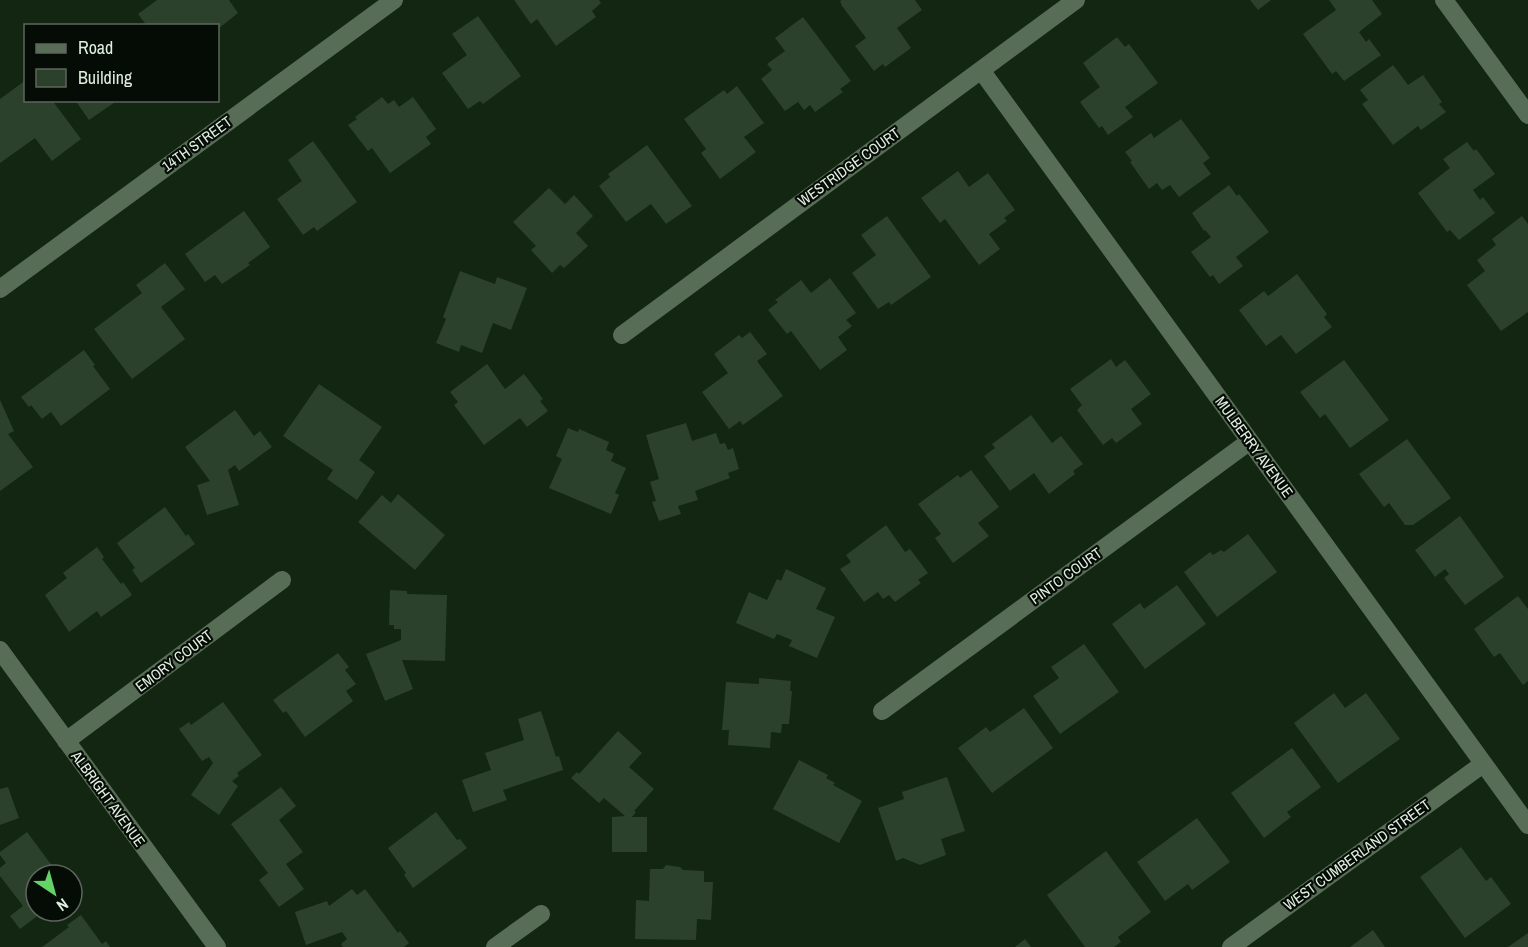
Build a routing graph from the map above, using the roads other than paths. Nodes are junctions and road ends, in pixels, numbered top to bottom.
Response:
1 (393, 0) edge
2 (1076, 0) edge
3 (1444, 0) edge
4 (981, 70) junction
5 (1528, 115) edge
6 (0, 289) edge
7 (622, 335) dead end
8 (1250, 441) junction
9 (282, 580) dead end
10 (0, 650) edge
11 (882, 711) dead end
12 (66, 741) junction
13 (1483, 764) junction
14 (1528, 825) edge
15 (541, 914) dead end
16 (217, 947) edge
17 (495, 947) edge
18 (1231, 947) edge

1 - 6 street, 14TH STREET
2 - 4 street, WESTRIDGE COURT
3 - 5 street
4 - 7 street, WESTRIDGE COURT
4 - 8 street, MULBERRY AVENUE
8 - 11 street, PINTO COURT
8 - 13 street, MULBERRY AVENUE
9 - 12 street, EMORY COURT
10 - 12 street, ALBRIGHT AVENUE
12 - 16 street, ALBRIGHT AVENUE
13 - 14 street, MULBERRY AVENUE
13 - 18 street, WEST CUMBERLAND STREET
15 - 17 street

